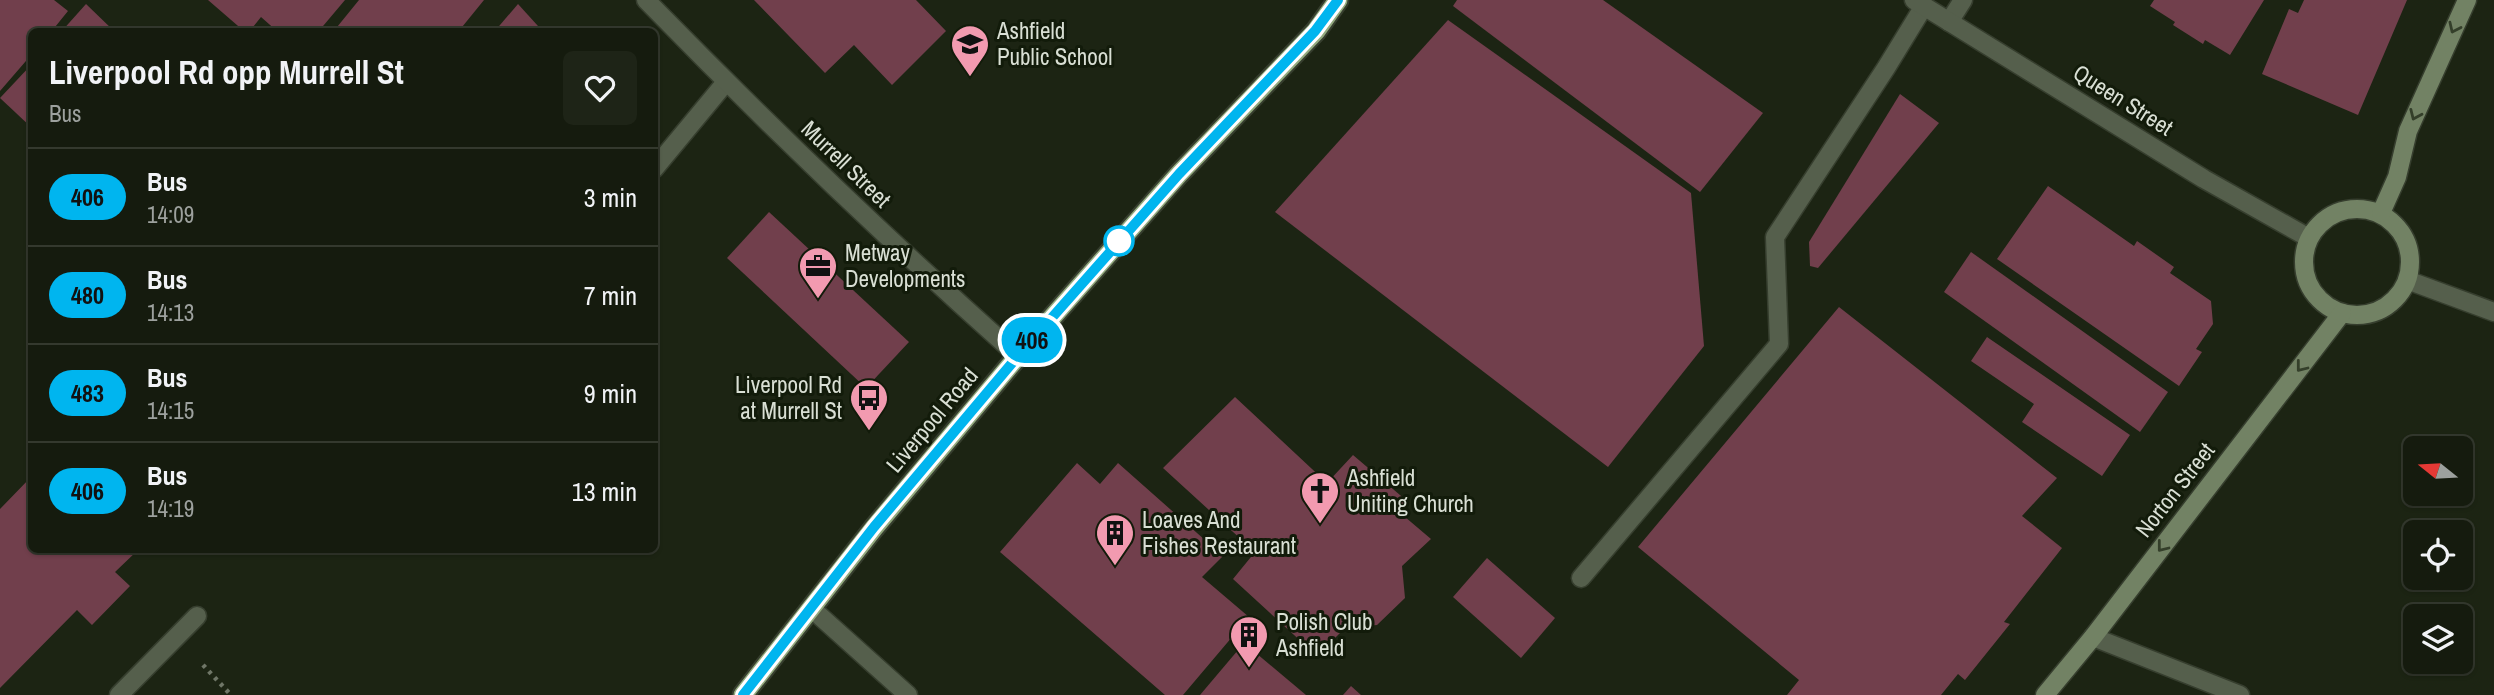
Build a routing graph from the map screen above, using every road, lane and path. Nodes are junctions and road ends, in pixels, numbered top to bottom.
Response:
1 (646, 0) edge
2 (1338, 0) edge
3 (1963, 0) edge
4 (2468, 0) edge
5 (1919, 3) edge
6 (1949, 22) junction
7 (726, 82) junction
8 (658, 164) edge
9 (2381, 213) junction
10 (2309, 238) junction
11 (2407, 279) junction
12 (2494, 312) edge
13 (2342, 313) junction
14 (1018, 356) junction
15 (1581, 578) dead end
16 (811, 608) junction
17 (197, 616) dead end
18 (2093, 637) junction
19 (208, 672) dead end
20 (119, 695) edge
21 (231, 695) edge
22 (743, 695) edge
23 (908, 695) edge
24 (2045, 695) edge
25 (2240, 695) edge

1 - 7 street, Murrell Street
2 - 14 highway, Liverpool Road
3 - 6 street
4 -> 9 main road
5 - 6 street, Queen Street
5 - 15 street
6 - 10 street, Queen Street
7 - 8 street
7 - 14 street, Murrell Street
9 - 10 main road
9 - 11 main road
10 - 13 main road
11 - 12 street
11 - 13 main road
13 -> 18 main road, Norton Street
14 - 16 highway, Liverpool Road
16 - 22 highway, Liverpool Road
16 - 23 street
17 - 20 street
18 - 24 main road, Norton Street
18 - 25 street
19 - 21 path

